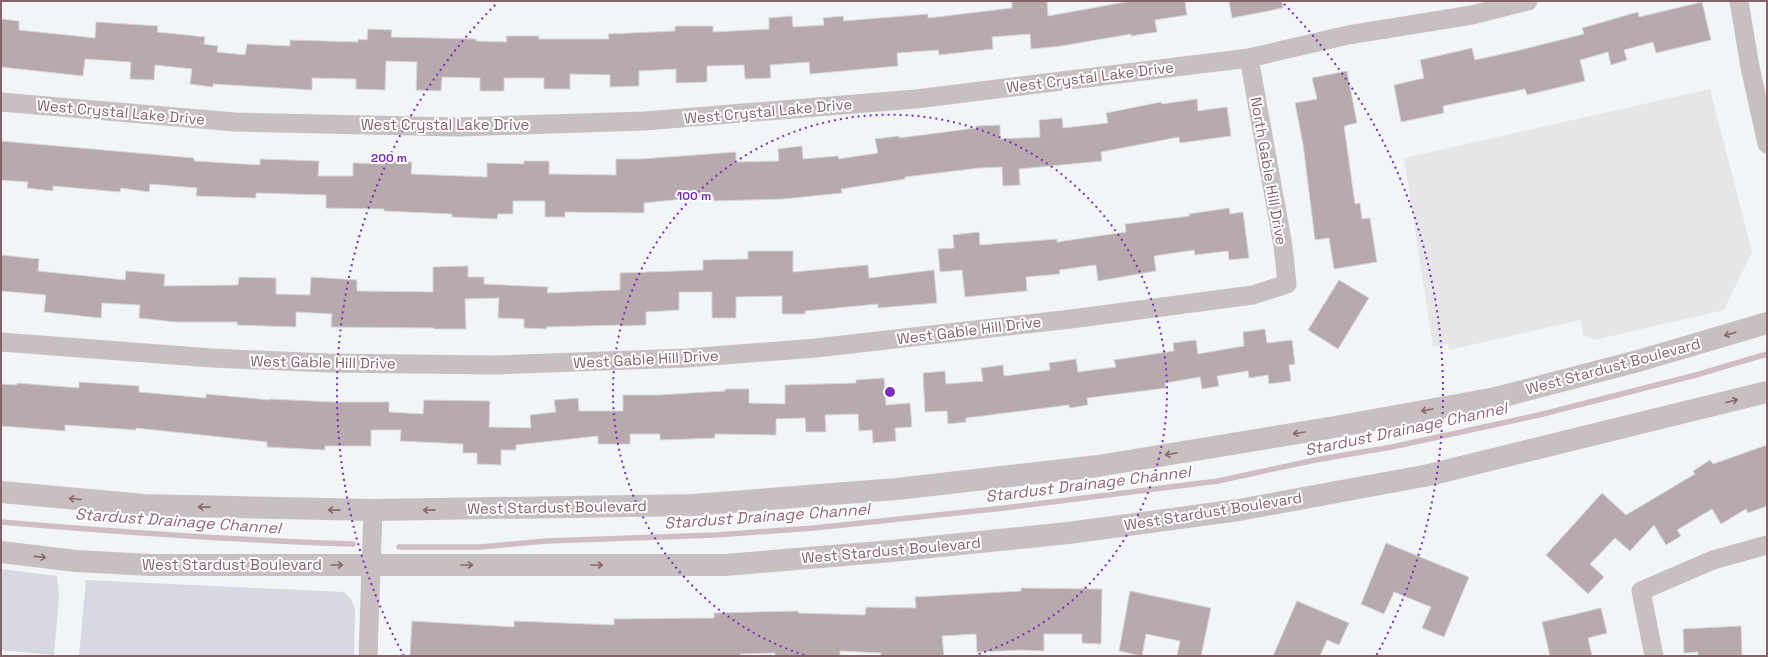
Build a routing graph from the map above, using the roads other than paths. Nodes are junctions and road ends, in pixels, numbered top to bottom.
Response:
1 (1528, 1) edge
2 (1739, 1) edge
3 (1249, 58) junction
4 (1, 102) edge
5 (1767, 144) edge
6 (1287, 284) joint
7 (1767, 323) edge
8 (1, 342) edge
9 (1767, 392) edge
10 (1, 492) edge
11 (374, 510) junction
12 (1767, 545) edge
13 (1, 552) edge
14 (371, 565) junction
15 (368, 656) edge
16 (1654, 656) edge

1 - 3 street, West Crystal Lake Drive
2 - 5 street
3 - 4 street, West Crystal Lake Drive
3 - 6 street, North Gable Hill Drive
6 - 8 street, West Gable Hill Drive
7 -> 11 street, West Stardust Boulevard
14 -> 9 street, West Stardust Boulevard
11 -> 10 street, West Stardust Boulevard
11 - 14 street
12 - 16 street
13 -> 14 street, West Stardust Boulevard
14 - 15 street

